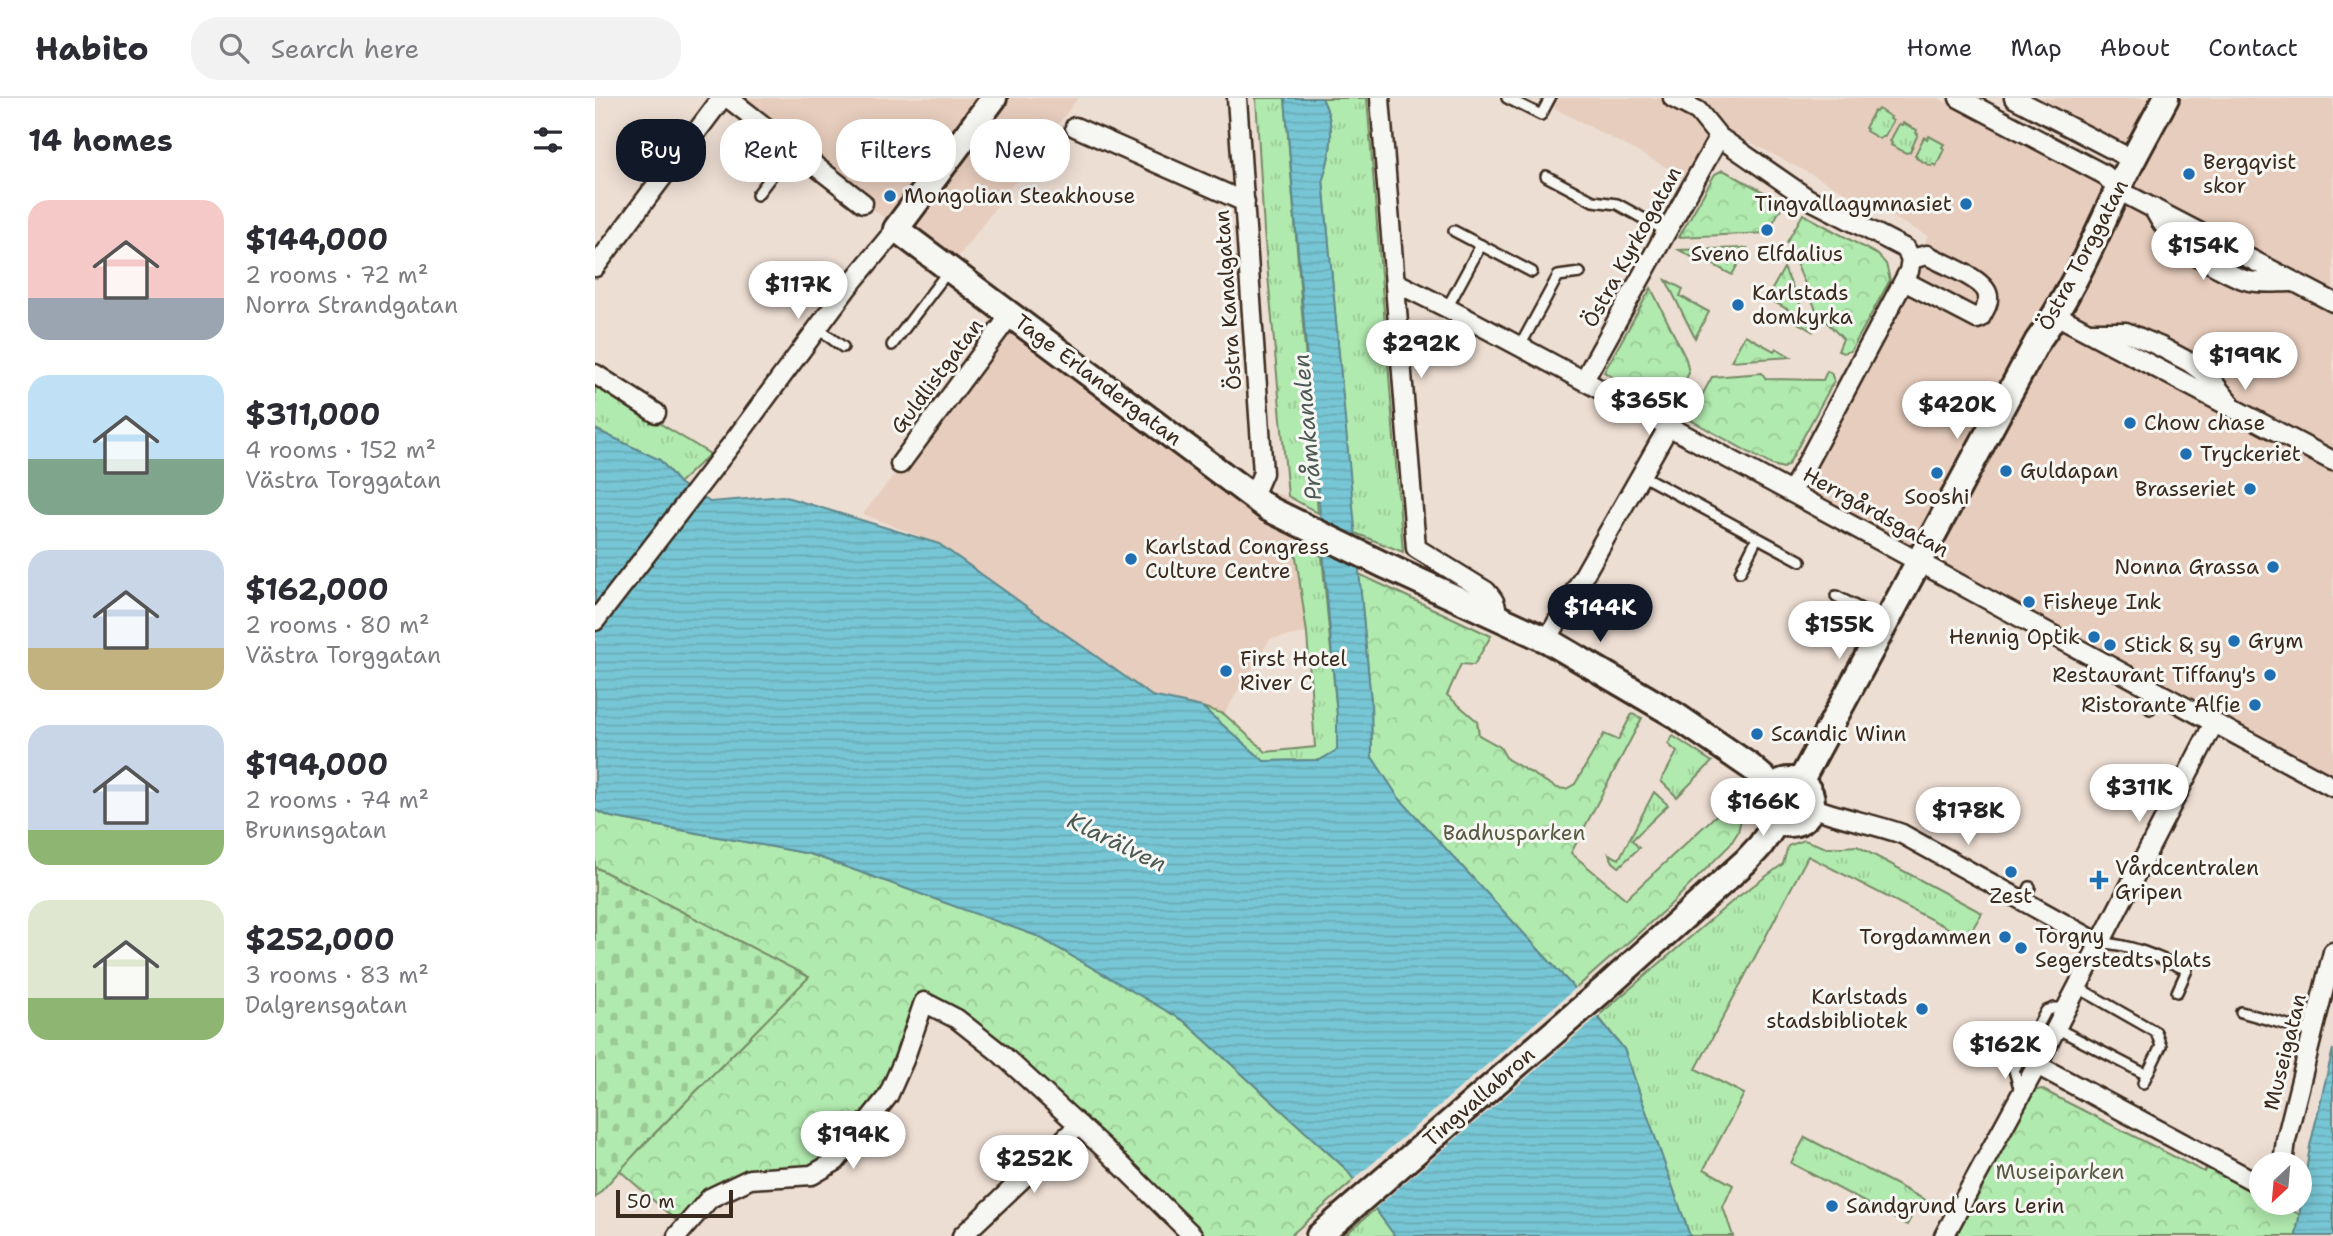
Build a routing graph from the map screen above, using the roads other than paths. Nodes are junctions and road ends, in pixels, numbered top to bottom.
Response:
1 (722, 98) edge
2 (728, 98) edge
3 (994, 98) edge
4 (1237, 98) edge
5 (1380, 98) edge
6 (1507, 98) edge
7 (1550, 98) edge
8 (1672, 98) edge
9 (1959, 98) edge
10 (2014, 98) edge
11 (2166, 98) edge
12 (755, 119) edge
13 (1075, 127) dead end
14 (1716, 132) junction
15 (2133, 160) junction
16 (822, 170) edge
17 (1546, 176) dead end
18 (767, 182) edge
19 (2118, 190) junction
20 (757, 195) dead end
21 (863, 202) dead end
22 (1245, 202) junction
23 (896, 229) junction
24 (1454, 231) dead end
25 (1666, 231) junction
26 (1481, 245) junction
27 (1911, 259) junction
28 (596, 263) edge
29 (950, 268) junction
30 (1532, 272) dead end
31 (1580, 273) dead end
32 (1904, 281) junction
33 (1395, 282) junction
34 (2333, 302) edge
35 (1447, 308) junction
36 (1011, 314) junction
37 (2056, 315) junction
38 (817, 328) junction
39 (893, 345) dead end
40 (1520, 346) junction
41 (843, 347) dead end
42 (595, 374) edge
43 (1584, 380) junction
44 (656, 413) dead end
45 (1669, 426) junction
46 (2333, 461) edge
47 (900, 464) dead end
48 (1641, 475) junction
49 (1792, 491) junction
50 (1252, 498) junction
51 (1757, 538) junction
52 (1801, 561) dead end
53 (1918, 562) junction
54 (1740, 572) dead end
55 (1836, 596) dead end
56 (1496, 617) junction
57 (595, 621) edge
58 (1886, 622) junction
59 (1547, 640) junction
60 (2158, 692) junction
61 (2150, 709) dead end
62 (2214, 723) junction
63 (1800, 782) junction
64 (1774, 787) junction
65 (2333, 787) edge
66 (1812, 807) junction
67 (1778, 820) junction
68 (2099, 943) junction
69 (2333, 952) edge
70 (2077, 987) junction
71 (2177, 992) dead end
72 (2066, 1008) junction
73 (2241, 1012) dead end
74 (2056, 1028) junction
75 (2313, 1031) junction
76 (2037, 1065) junction
77 (2021, 1093) junction
78 (1079, 1125) junction
79 (2286, 1152) edge
80 (2249, 1179) edge
81 (677, 1236) edge
82 (962, 1236) edge
83 (1193, 1236) edge
84 (1319, 1236) edge
85 (1944, 1236) edge

1 - 28 street
2 - 12 street
3 - 23 street
4 - 22 street, Östra Kanalgatan
5 - 33 street
6 - 7 lane
8 - 14 street
9 - 19 street
10 - 15 street
11 - 15 street, Östra Torggatan
13 - 22 street
14 - 25 street, Östra Kyrkogatan
14 - 27 street
15 - 19 street, Östra Torggatan
16 - 21 street
17 - 25 lane
18 - 20 lane
19 - 34 street
19 - 37 street, Östra Torggatan
22 - 50 street, Östra Kanalgatan
23 - 29 street, Tage Erlandergatan
23 - 38 street
24 - 26 lane
25 - 43 street, Östra Kyrkogatan
26 - 30 lane
26 - 35 lane
27 - 32 street
27 - 32 street
29 - 36 street, Tage Erlandergatan
29 - 39 lane
31 - 40 lane
32 - 49 street
33 - 35 street, Herrgårdsgatan
33 - 56 street
35 - 40 street, Herrgårdsgatan
36 - 47 street, Guldlistgatan
36 - 50 street, Tage Erlandergatan
37 - 46 street
37 - 53 street, Östra Torggatan
38 - 41 lane
38 - 57 street
40 - 43 street, Herrgårdsgatan
42 - 44 street
43 - 45 street, Herrgårdsgatan
45 - 48 street
45 - 49 street, Herrgårdsgatan
48 - 51 lane
48 - 59 street
49 - 53 street, Herrgårdsgatan
50 - 56 street, Tage Erlandergatan
51 - 52 lane
51 - 54 lane
53 - 58 street, Östra Torggatan
53 - 60 street, Herrgårdsgatan
55 - 58 lane
56 - 59 street, Tage Erlandergatan
58 - 63 street, Östra Torggatan
59 - 64 street, Tage Erlandergatan
60 - 61 lane
60 - 62 street, Herrgårdsgatan
62 - 65 street, Herrgårdsgatan
62 - 68 street
63 - 64 street
63 - 66 street
64 - 67 street
66 - 67 street
66 - 68 street
67 - 84 street, Tingvallabron
68 - 70 street
68 - 71 lane
69 - 75 street, Museigatan
70 - 72 street
70 - 74 lane
72 - 74 street
72 - 77 lane
73 - 75 lane
74 - 76 street
75 - 79 street, Museigatan
76 - 77 street
76 - 80 street
77 - 85 street
78 - 81 street
78 - 82 street
78 - 83 street

